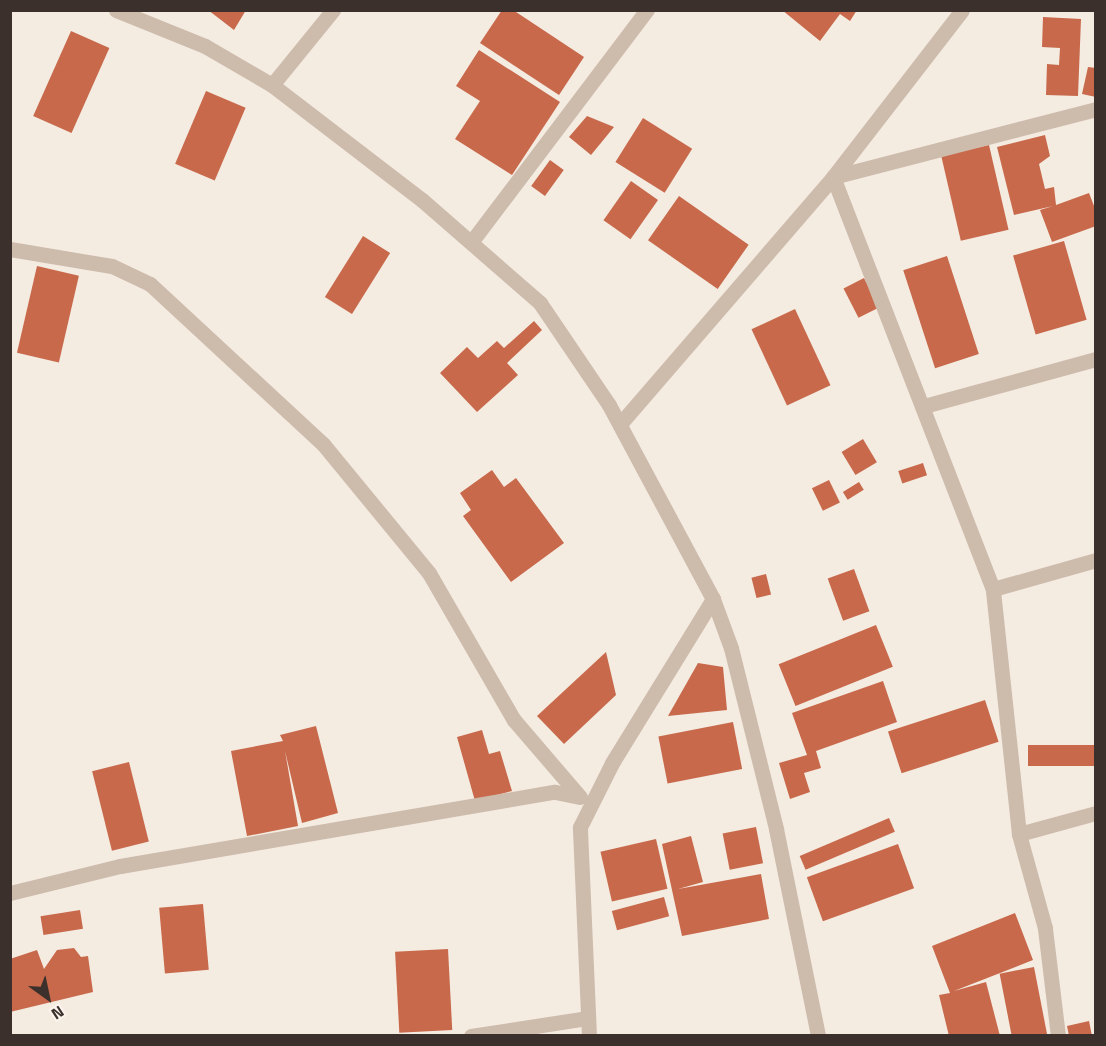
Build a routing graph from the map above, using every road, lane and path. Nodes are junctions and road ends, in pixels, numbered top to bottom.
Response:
1 (116, 10) edge
2 (333, 10) edge
3 (647, 10) edge
4 (962, 10) edge
5 (272, 85) junction
6 (1095, 110) edge
7 (833, 177) junction
8 (472, 241) junction
9 (10, 249) edge
10 (1095, 359) edge
11 (924, 406) junction
12 (620, 424) junction
13 (1095, 560) edge
14 (993, 589) junction
15 (713, 599) junction
16 (1095, 813) edge
17 (1019, 834) junction
18 (10, 893) edge
19 (587, 1018) junction
20 (471, 1035) edge
21 (589, 1035) edge
22 (818, 1035) edge
23 (1058, 1035) edge

1 - 5 street
2 - 5 street
3 - 8 street
4 - 7 street
5 - 8 street
6 - 7 street
7 - 11 street
7 - 12 street
8 - 12 street
9 - 18 street
10 - 11 street
11 - 14 street
12 - 15 street
13 - 14 street
14 - 17 street
15 - 19 street
15 - 22 street
16 - 17 street
17 - 23 street
19 - 20 street
19 - 21 street

